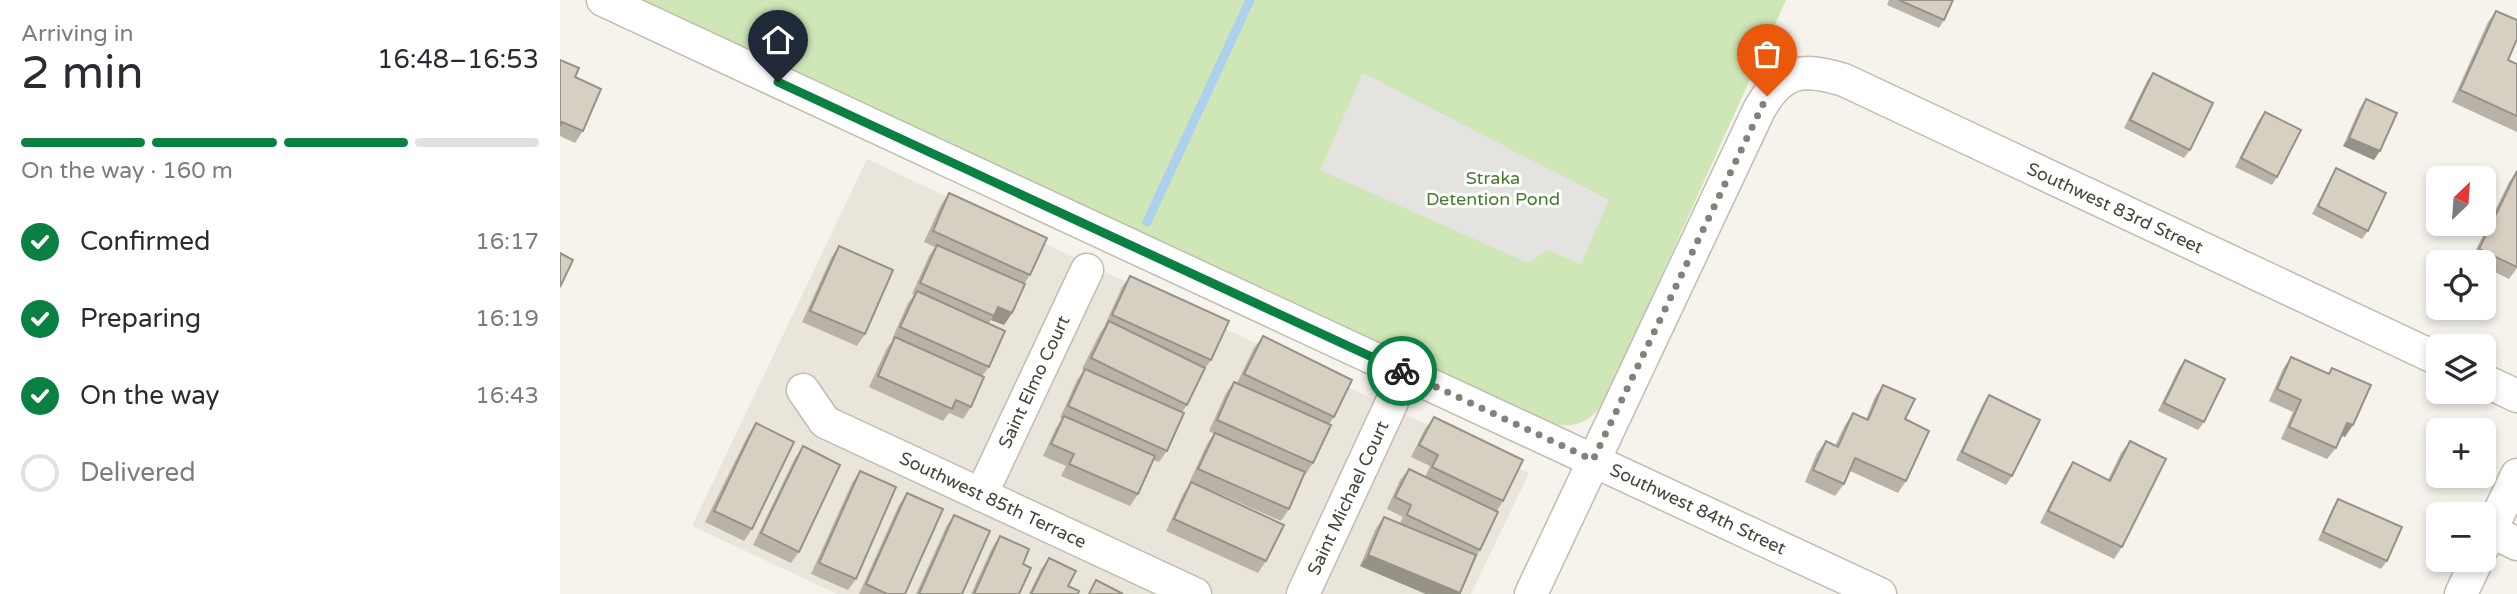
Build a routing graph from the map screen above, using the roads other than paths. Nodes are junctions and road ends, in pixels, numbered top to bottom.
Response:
1 (603, 0) edge
2 (1087, 270) dead end
3 (2426, 353) edge
4 (2496, 386) edge
5 (803, 390) dead end
6 (2517, 396) edge
7 (1392, 402) dead end
8 (1593, 460) junction
9 (2517, 475) edge
10 (981, 495) junction
11 (2497, 541) edge
12 (2471, 572) edge
13 (1195, 594) edge
14 (1303, 594) edge
15 (1531, 594) edge
16 (1880, 594) edge
17 (2461, 594) edge

1 - 8 street, Southwest 84th Street
2 - 10 street, Saint Elmo Court
3 - 8 street, Southwest 83rd Street
4 - 6 street
5 - 10 street, Southwest 85th Terrace
7 - 14 street, Saint Michael Court
8 - 15 street
8 - 16 street, Southwest 84th Street
9 - 11 street
10 - 13 street, Southwest 85th Terrace
12 - 17 street

